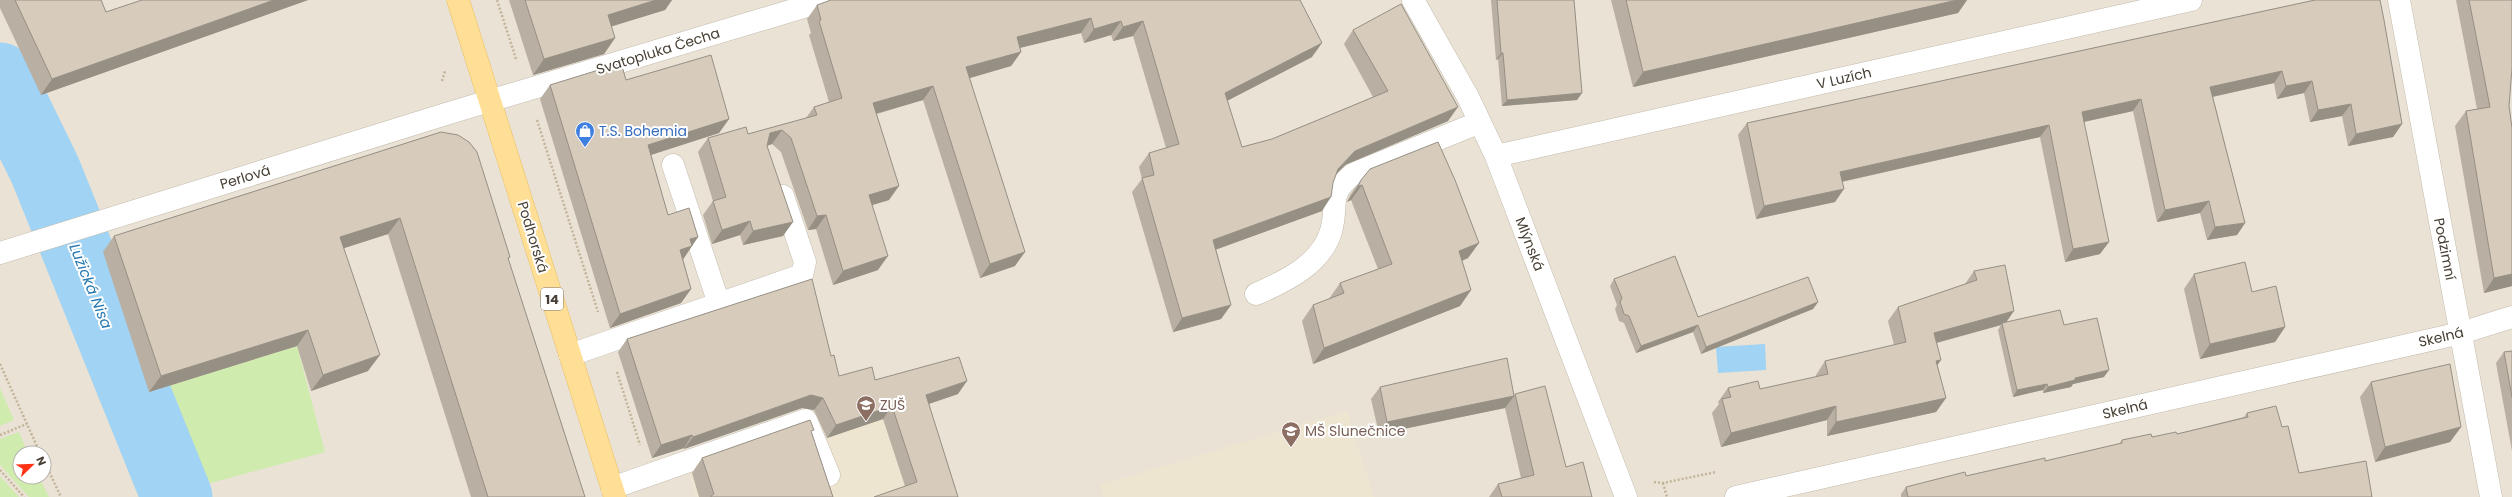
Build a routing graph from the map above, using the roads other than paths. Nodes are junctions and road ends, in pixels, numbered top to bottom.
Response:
1 (458, 0) edge
2 (826, 0) edge
3 (1413, 0) edge
4 (2192, 0) edge
5 (2399, 0) edge
6 (490, 102) junction
7 (1480, 122) junction
8 (1496, 156) junction
9 (673, 165) dead end
10 (776, 177) edge
11 (0, 253) edge
12 (1256, 294) dead end
13 (719, 304) junction
14 (2512, 317) edge
15 (2461, 333) junction
16 (570, 355) junction
17 (829, 475) dead end
18 (614, 493) edge
19 (1626, 497) edge
20 (1736, 497) edge
21 (2491, 497) edge

1 - 6 main road, Podhorská / 14
2 - 6 street, Svatopluka Čecha
3 - 7 street, Mlýnská
4 - 8 street, V Luzích
5 - 15 street, Podzimní
6 - 11 street, Perlová
6 - 16 main road, Podhorská / 14
7 - 8 street, Mlýnská
7 - 12 street
8 - 19 street, Mlýnská
9 - 13 street
10 - 13 street
13 - 16 street
14 - 15 street, Skelná
15 - 20 street, Skelná
15 - 21 street, Podzimní
16 - 18 main road, Podhorská / 14
17 - 18 street

